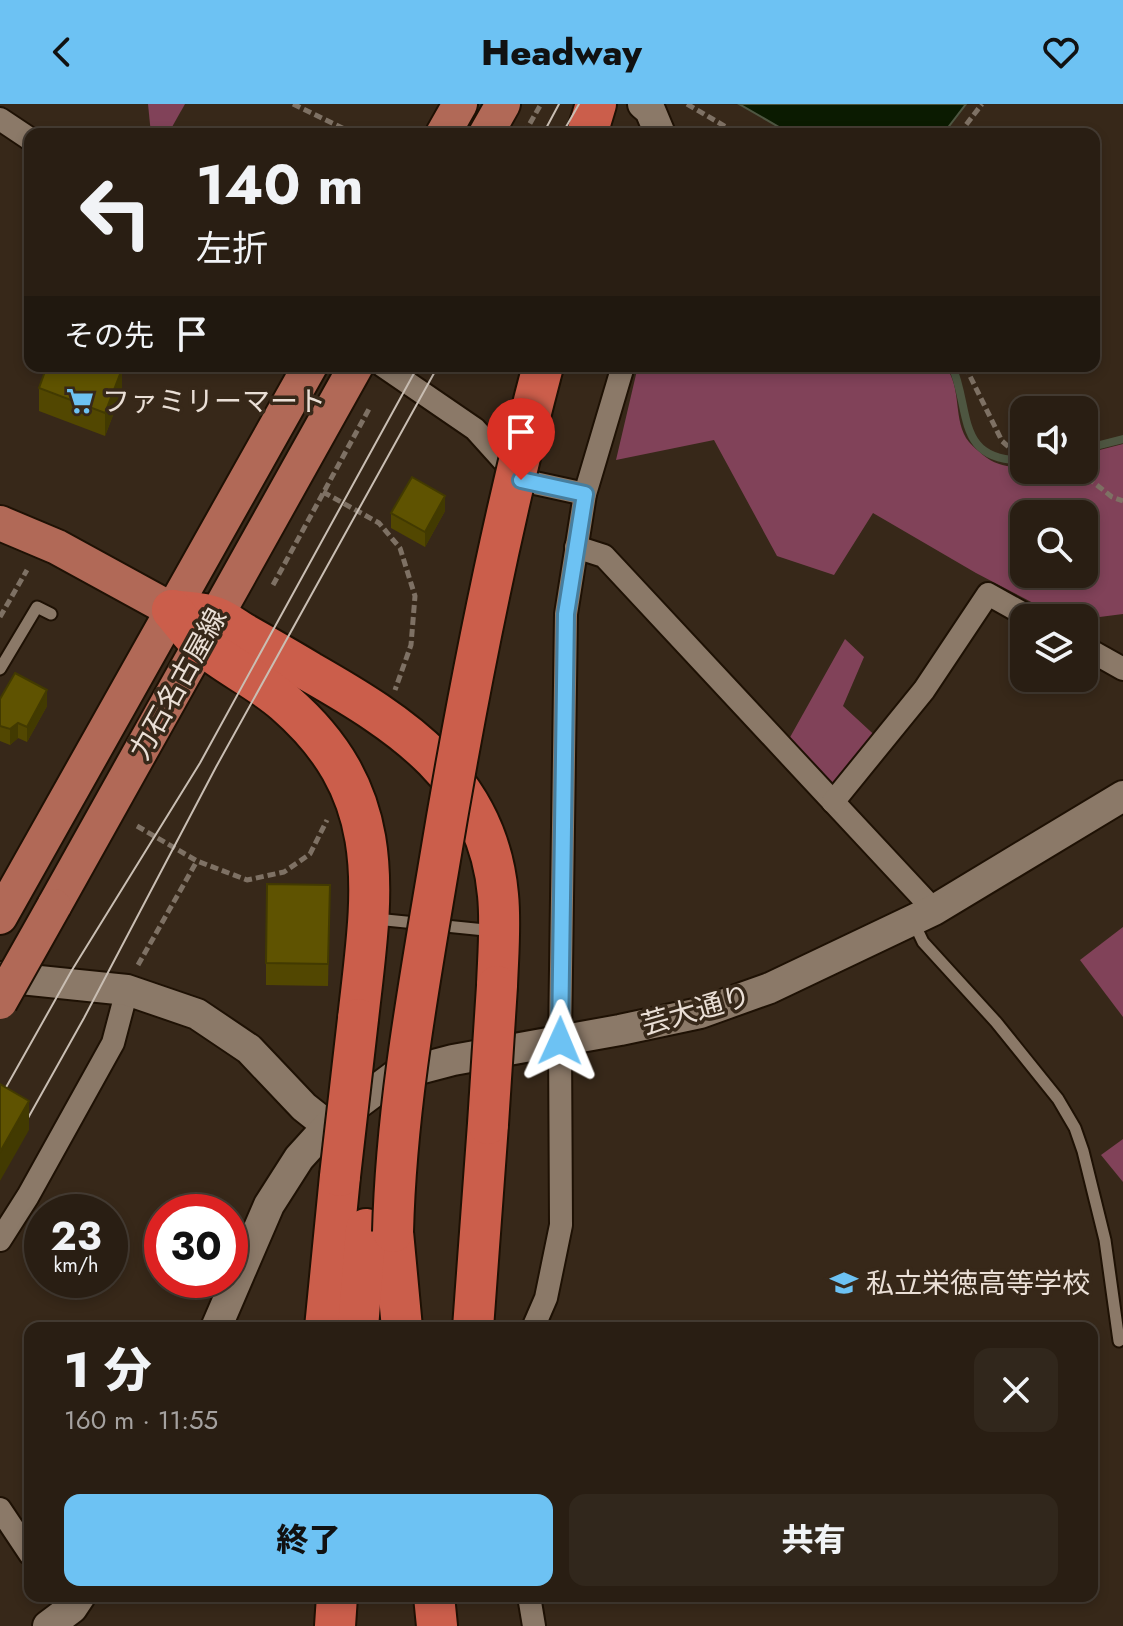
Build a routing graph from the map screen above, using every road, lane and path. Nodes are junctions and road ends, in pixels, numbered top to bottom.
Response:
1 (293, 104) edge
2 (460, 104) edge
3 (503, 104) edge
4 (541, 104) edge
5 (596, 104) edge
6 (619, 104) edge
7 (643, 104) edge
8 (687, 104) edge
9 (982, 104) edge
10 (0, 120) edge
11 (343, 128) edge
12 (446, 128) edge
13 (489, 128) edge
14 (527, 128) edge
15 (589, 128) edge
16 (612, 128) edge
17 (658, 128) edge
18 (728, 128) edge
19 (964, 128) edge
20 (24, 135) edge
21 (307, 372) edge
22 (353, 372) edge
23 (384, 372) edge
24 (392, 372) edge
25 (520, 372) edge
26 (542, 372) edge
27 (621, 372) edge
28 (968, 372) edge
29 (1010, 448) edge
30 (1096, 484) edge
31 (323, 492) junction
32 (585, 494) junction
33 (1123, 501) edge
34 (0, 523) edge
35 (576, 547) junction
36 (27, 570) dead end
37 (273, 585) dead end
38 (1010, 606) edge
39 (172, 610) junction
40 (51, 614) dead end
41 (0, 617) edge
42 (208, 630) junction
43 (1098, 655) edge
44 (0, 669) edge
45 (1123, 669) edge
46 (394, 693) dead end
47 (1123, 796) edge
48 (833, 802) junction
49 (332, 812) dead end
50 (137, 826) dead end
51 (197, 861) junction
52 (924, 916) junction
53 (0, 917) edge
54 (369, 919) junction
55 (499, 931) junction
56 (0, 977) edge
57 (130, 983) junction
58 (0, 1002) edge
59 (560, 1041) junction
60 (328, 1126) junction
61 (380, 1230) junction
62 (0, 1240) edge
63 (219, 1322) edge
64 (326, 1322) edge
65 (359, 1322) edge
66 (401, 1322) edge
67 (473, 1322) edge
68 (536, 1322) edge
69 (1119, 1341) dead end
70 (0, 1509) edge
71 (24, 1545) edge
72 (325, 1602) edge
73 (337, 1602) edge
74 (435, 1602) edge
75 (453, 1602) edge
76 (530, 1602) edge
77 (326, 1626) edge
78 (335, 1626) edge
79 (437, 1626) edge
80 (451, 1626) edge
81 (534, 1626) edge

1 - 11 path
2 - 12 main road
3 - 13 main road
4 - 14 path
5 - 15 highway
6 - 16 highway
7 - 17 street
8 - 18 path
9 - 19 path
10 - 20 street
21 - 39 main road, 力石名古屋線
22 - 42 main road, 力石名古屋線
23 - 31 path
24 - 32 street
25 - 61 highway
26 - 61 highway, bridge
27 - 32 street
28 - 29 path
30 - 33 path
31 - 37 path
31 - 46 path
32 - 35 street
34 - 39 main road, 力石名古屋線
35 - 48 street
35 - 59 street
36 - 41 path
38 - 48 street
39 - 42 highway
39 - 53 main road, 力石名古屋線
40 - 44 lane
42 - 54 highway
42 - 55 highway
42 - 58 main road, 力石名古屋線, bridge
43 - 45 street
47 - 52 street, 芸大通り
48 - 52 street
49 - 51 path
50 - 51 path
51 - 57 path
52 - 59 street, 芸大通り
52 - 69 lane
54 - 55 lane
54 - 64 highway, bridge
55 - 67 highway, bridge
56 - 57 street
57 - 60 street
57 - 62 street
59 - 60 street, 芸大通り
59 - 68 street
60 - 63 street, 芸大通り
61 - 65 highway
61 - 66 highway
70 - 71 street
72 - 77 highway
73 - 78 highway
74 - 79 highway
75 - 80 highway
76 - 81 street

